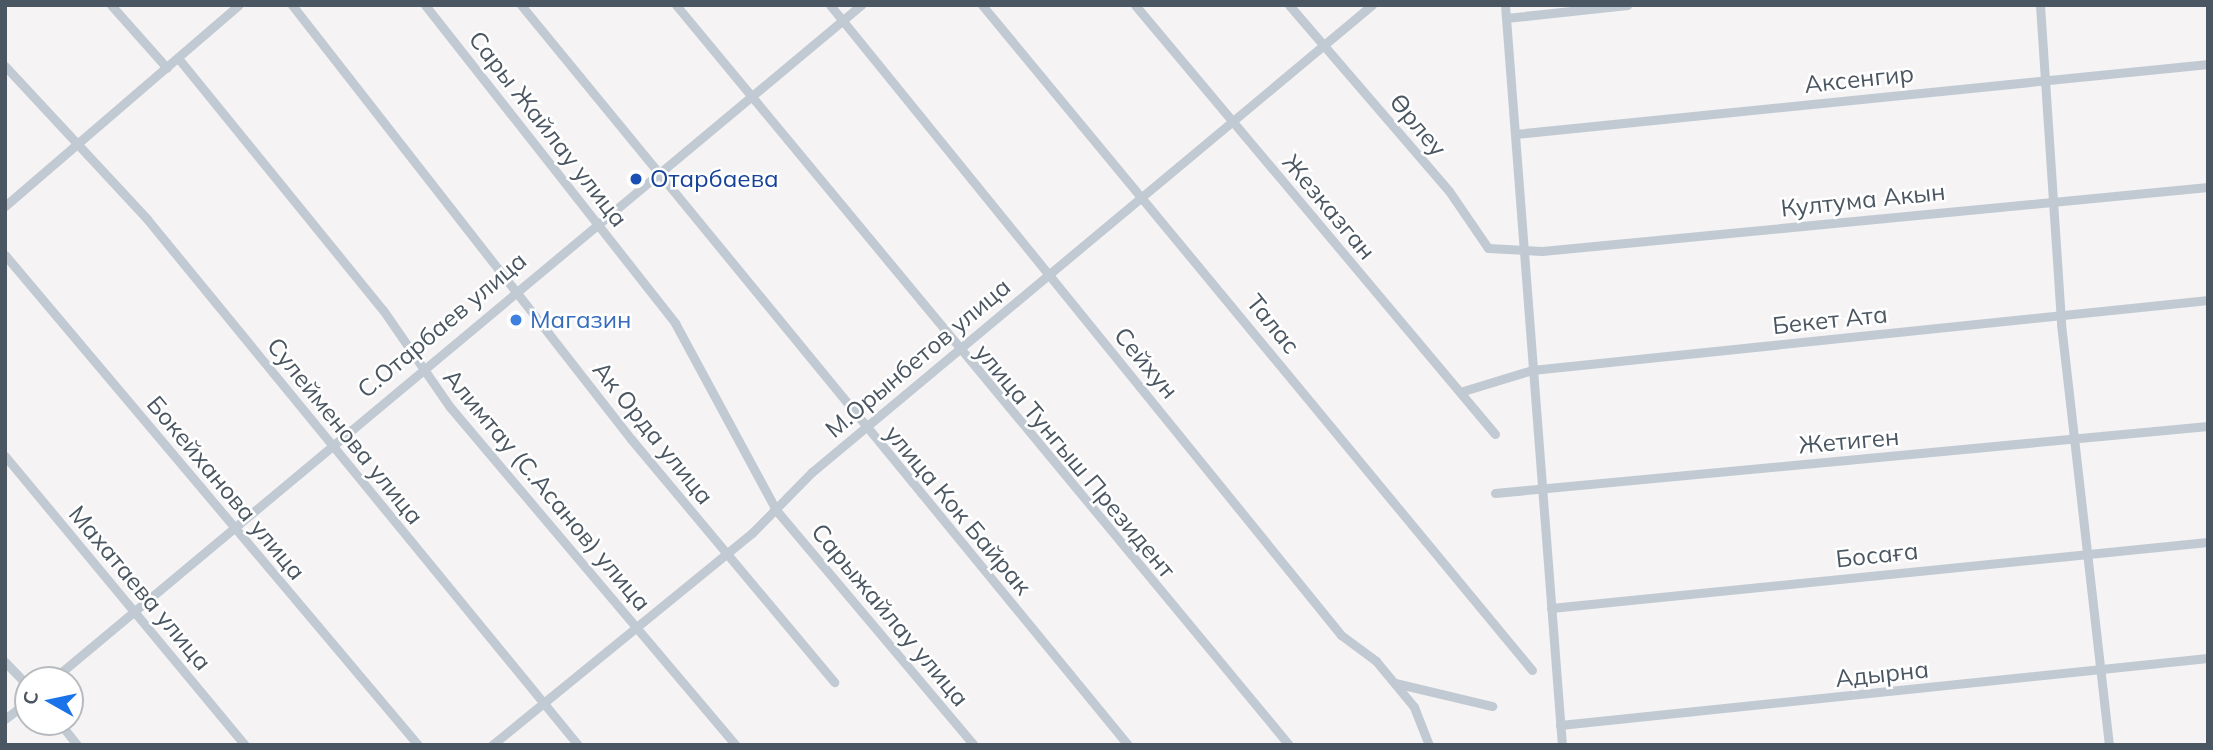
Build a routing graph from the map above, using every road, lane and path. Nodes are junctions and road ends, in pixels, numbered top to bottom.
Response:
1 (111, 5) edge
2 (239, 5) edge
3 (292, 5) edge
4 (425, 5) edge
5 (521, 5) edge
6 (676, 5) edge
7 (830, 5) edge
8 (861, 5) edge
9 (982, 5) edge
10 (1135, 5) edge
11 (1289, 5) edge
12 (1372, 5) edge
13 (1505, 5) edge
14 (1627, 5) edge
15 (2040, 5) edge
16 (1506, 18) junction
17 (842, 20) junction
18 (1323, 46) junction
19 (178, 58) junction
20 (2208, 64) edge
21 (5, 66) edge
22 (167, 68) junction
23 (2046, 79) junction
24 (749, 100) junction
25 (1232, 122) junction
26 (1516, 134) junction
27 (78, 145) junction
28 (659, 176) junction
29 (2208, 187) edge
30 (2057, 200) junction
31 (1138, 201) junction
32 (5, 206) edge
33 (599, 224) junction
34 (1523, 249) junction
35 (5, 256) edge
36 (1047, 275) junction
37 (517, 288) junction
38 (2208, 300) edge
39 (2064, 313) junction
40 (958, 351) junction
41 (422, 369) junction
42 (1532, 370) junction
43 (1460, 392) junction
44 (2208, 426) edge
45 (866, 429) junction
46 (1495, 434) dead end
47 (2075, 440) junction
48 (329, 446) junction
49 (5, 456) edge
50 (1541, 489) junction
51 (1494, 493) dead end
52 (776, 510) junction
53 (233, 527) junction
54 (2208, 542) edge
55 (2090, 553) junction
56 (724, 554) junction
57 (1551, 608) junction
58 (135, 612) junction
59 (634, 624) junction
60 (2208, 658) edge
61 (69, 666) edge
62 (2101, 669) junction
63 (1532, 670) dead end
64 (834, 682) dead end
65 (1395, 683) junction
66 (542, 703) junction
67 (1492, 706) dead end
68 (1560, 725) junction
69 (245, 745) edge
70 (418, 745) edge
71 (492, 745) edge
72 (578, 745) edge
73 (736, 745) edge
74 (974, 745) edge
75 (1128, 745) edge
76 (1289, 745) edge
77 (1429, 745) edge
78 (1562, 745) edge
79 (2109, 745) edge

1 - 22 street
2 - 19 street
3 - 37 street, Ак Орда улица
4 - 33 street, Сары Жайлау улица
5 - 28 street, улица Кок Байрак
6 - 24 street, улица Тунгыш Президент
7 - 17 street, Сейхун
8 - 17 street, С.Отарбаев улица
9 - 31 street, Талас
10 - 25 street, Жезказган
11 - 18 street, Өрлеу
12 - 18 street, М.Орынбетов улица
13 - 16 street
14 - 16 street
15 - 23 street
16 - 26 street
17 - 24 street, С.Отарбаев улица
17 - 36 street, Сейхун
18 - 25 street, М.Орынбетов улица
18 - 34 street, Өрлеу
19 - 22 street
19 - 41 street, Алимтау (С.Асанов) улица
20 - 23 street, Аксенгир
21 - 27 street, Сулейменова улица
22 - 27 street
23 - 26 street, Аксенгир
23 - 30 street
24 - 28 street, С.Отарбаев улица
24 - 40 street, улица Тунгыш Президент
25 - 31 street, М.Орынбетов улица
25 - 43 street, Жезказган
26 - 34 street
27 - 32 street
27 - 48 street, Сулейменова улица
28 - 33 street, С.Отарбаев улица
28 - 45 street, улица Кок Байрак
29 - 30 street, Култума Акын
30 - 34 street, Култума Акын
30 - 39 street
31 - 36 street, М.Орынбетов улица
31 - 63 street, Талас
33 - 37 street, С.Отарбаев улица
33 - 52 street, Сары Жайлау улица
34 - 42 street
35 - 53 street, Бокейханова улица
36 - 40 street, М.Орынбетов улица
36 - 65 street, Сейхун
37 - 41 street, С.Отарбаев улица
37 - 56 street, Ак Орда улица
38 - 39 street, Бекет Ата
39 - 42 street, Бекет Ата
39 - 47 street
40 - 45 street, М.Орынбетов улица
40 - 76 street, улица Тунгыш Президент
41 - 48 street, С.Отарбаев улица
41 - 59 street, Алимтау (С.Асанов) улица
42 - 43 street, Бекет Ата
42 - 50 street
43 - 46 street, Жезказган
44 - 47 street, Жетиген
45 - 52 street, М.Орынбетов улица
45 - 75 street, улица Кок Байрак
47 - 50 street, Жетиген
47 - 55 street
48 - 53 street, С.Отарбаев улица
48 - 66 street, Сулейменова улица
49 - 58 street, Махатаева улица
50 - 51 street, Жетиген
50 - 57 street
52 - 56 street, М.Орынбетов улица
52 - 74 street, Сарыжайлау улица
53 - 58 street, С.Отарбаев улица
53 - 70 street, Бокейханова улица
54 - 55 street, Босаға
55 - 57 street, Босаға
55 - 62 street
56 - 59 street, М.Орынбетов улица
56 - 64 street, Ак Орда улица
57 - 68 street
58 - 61 street, С.Отарбаев улица
58 - 69 street, Махатаева улица
59 - 66 street, М.Орынбетов улица
59 - 73 street, Алимтау (С.Асанов) улица
60 - 62 street, Адырна
62 - 68 street, Адырна
62 - 79 street
65 - 67 street
65 - 77 street, Сейхун
66 - 71 street, М.Орынбетов улица
66 - 72 street, Сулейменова улица
68 - 78 street

